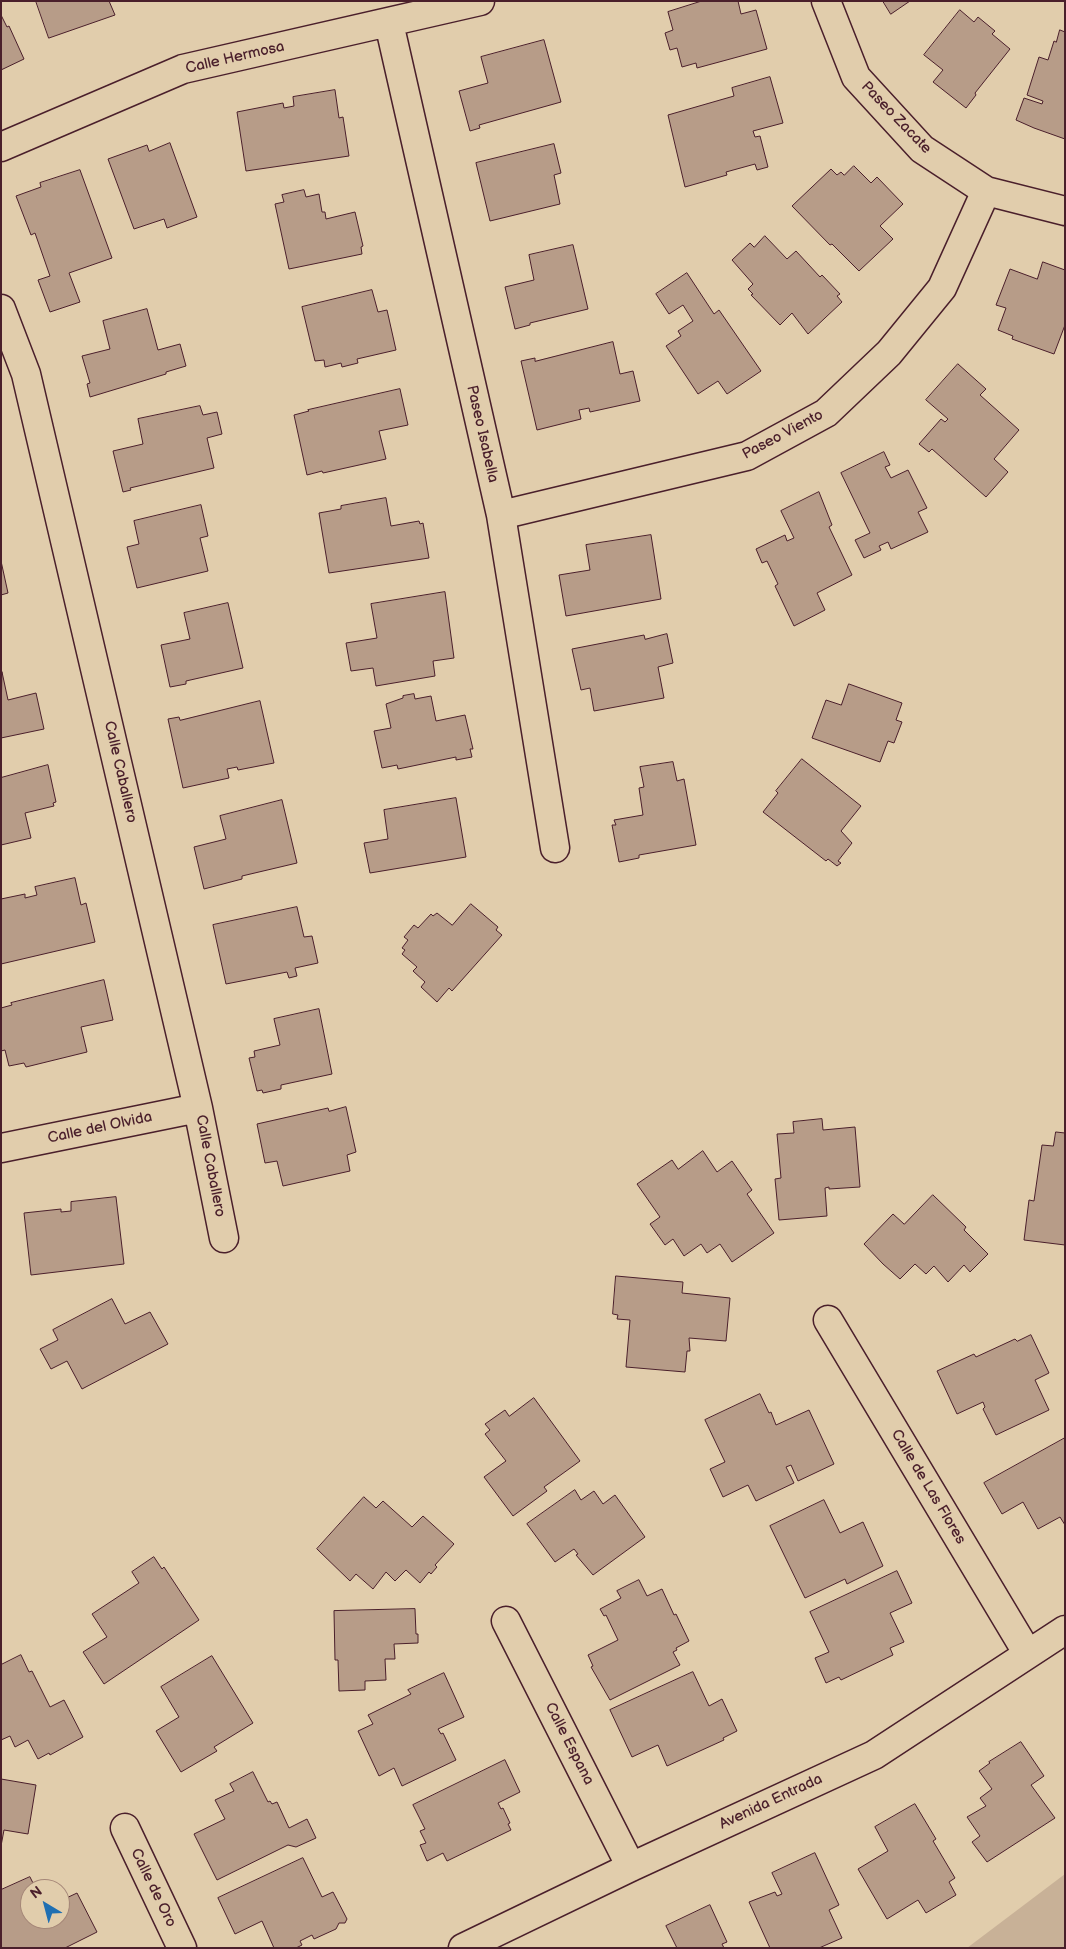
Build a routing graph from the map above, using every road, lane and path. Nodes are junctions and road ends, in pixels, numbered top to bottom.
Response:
1 (480, 1) edge
2 (826, 1) edge
3 (388, 24) junction
4 (1, 148) edge
5 (986, 191) junction
6 (1065, 211) edge
7 (1, 309) edge
8 (501, 515) junction
9 (555, 848) dead end
10 (198, 1108) junction
11 (1, 1148) edge
12 (224, 1238) dead end
13 (828, 1320) dead end
14 (506, 1621) dead end
15 (1065, 1630) edge
16 (1028, 1654) junction
17 (125, 1828) dead end
18 (631, 1867) junction
19 (182, 1948) edge
20 (463, 1948) edge

1 - 3 street, Calle Hermosa
2 - 5 street, Paseo Zacate
3 - 4 street, Calle Hermosa
3 - 8 street, Paseo Isabella
5 - 6 street, Paseo Zacate
5 - 8 street, Paseo Viento
7 - 10 street, Calle Caballero
8 - 9 street, Paseo Isabella
10 - 11 street, Calle del Olvida
10 - 12 street, Calle Caballero
13 - 16 street, Calle de Las Flores
14 - 18 street, Calle Espana
15 - 16 street, Avenida Entrada
16 - 18 street, Avenida Entrada
17 - 19 street, Calle de Oro
18 - 20 street, Avenida Entrada

